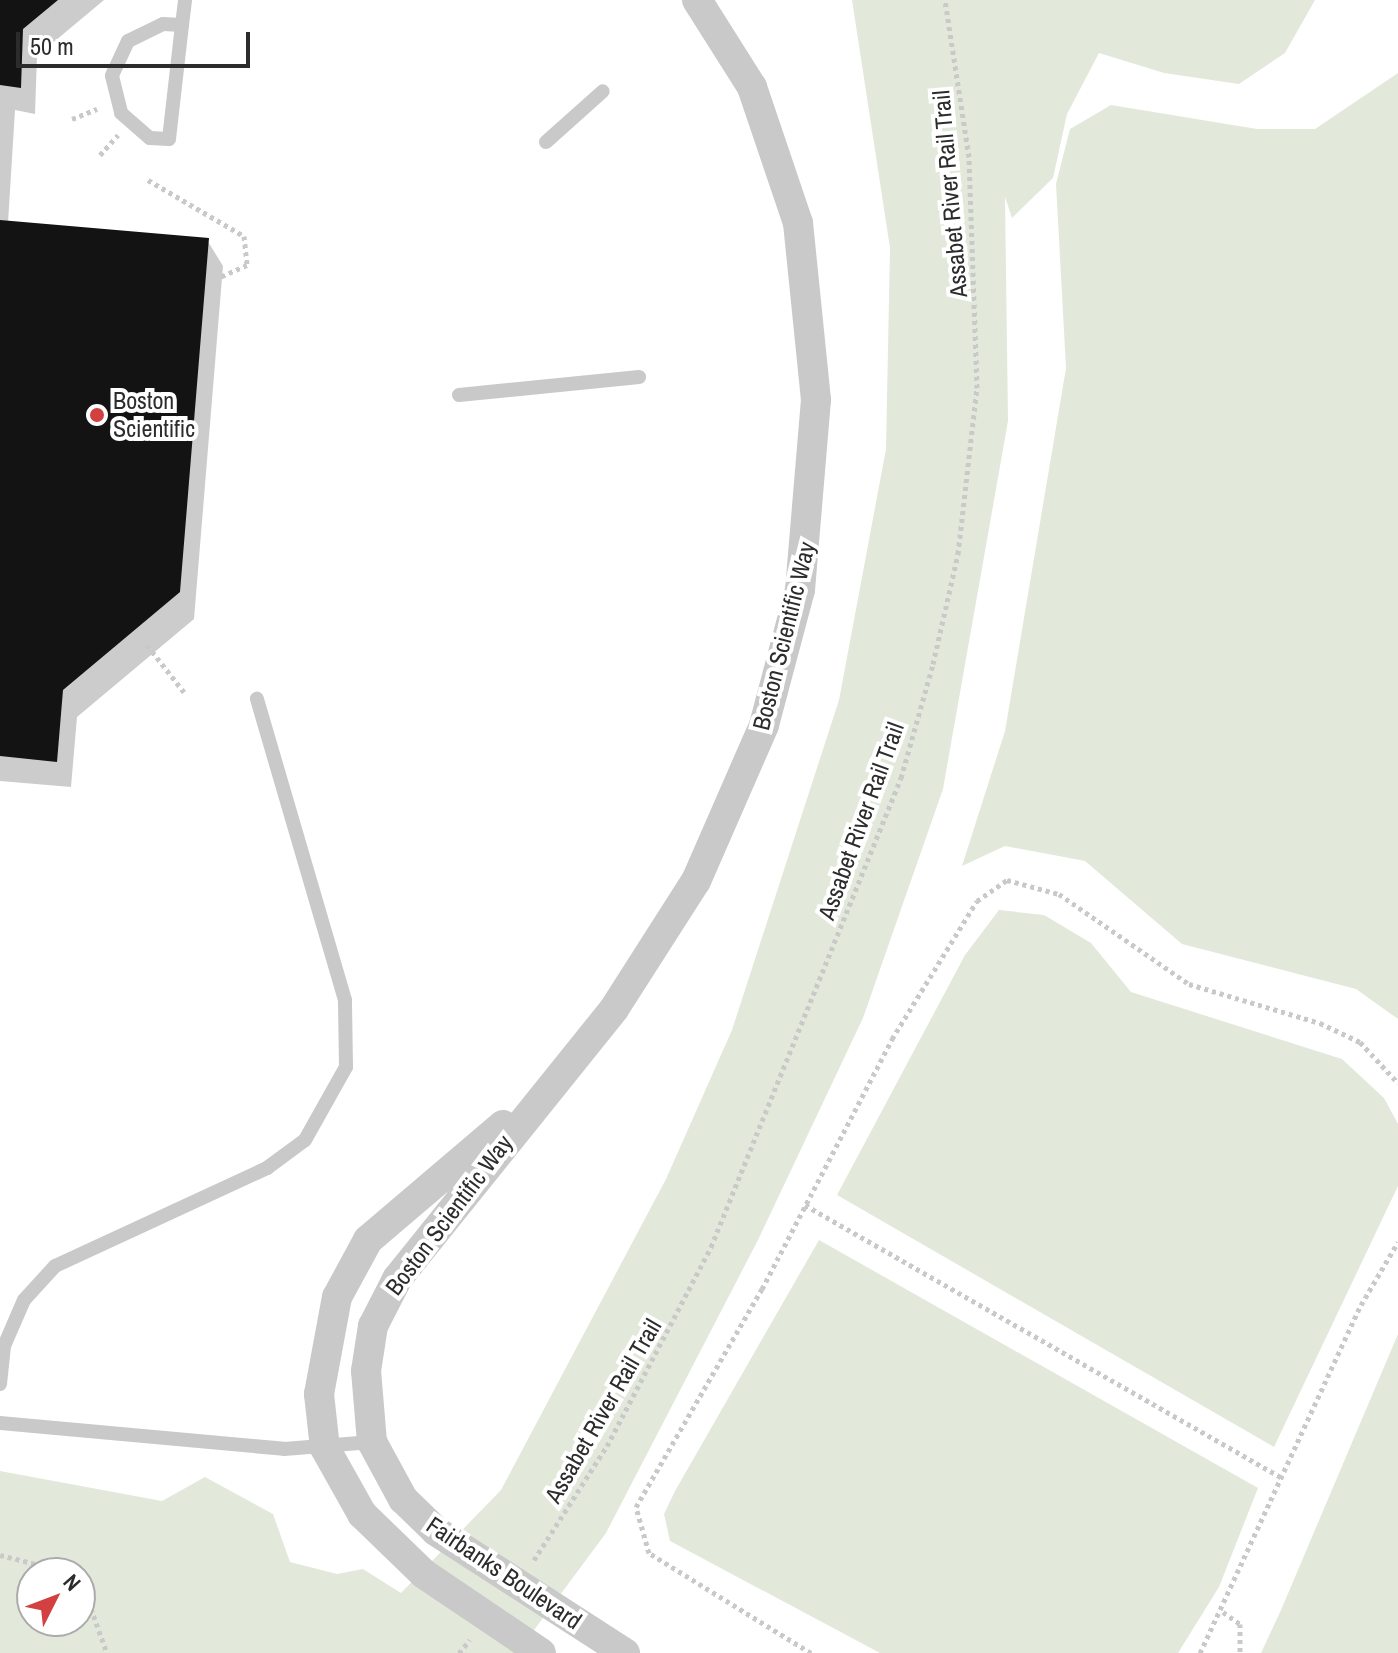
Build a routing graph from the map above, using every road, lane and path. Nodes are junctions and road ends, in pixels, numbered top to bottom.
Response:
1 (185, 0) edge
2 (697, 0) edge
3 (945, 0) edge
4 (182, 25) junction
5 (603, 91) dead end
6 (546, 142) dead end
7 (148, 180) dead end
8 (218, 278) dead end
9 (639, 377) dead end
10 (459, 395) dead end
11 (147, 645) dead end
12 (184, 692) dead end
13 (257, 699) dead end
14 (1398, 1083) edge
15 (545, 1091) junction
16 (805, 1205) junction
17 (1398, 1242) edge
18 (0, 1384) edge
19 (0, 1423) edge
20 (372, 1442) junction
21 (325, 1448) junction
22 (1284, 1479) junction
23 (545, 1546) dead end
24 (1223, 1612) junction
25 (96, 1622) edge
26 (107, 1653) edge
27 (541, 1653) edge
28 (625, 1653) edge
29 (811, 1653) edge
30 (1200, 1653) edge
31 (1240, 1653) edge

1 - 4 lane
2 - 15 street, Boston Scientific Way
3 - 23 path, Assabet River Rail Trail
4 - 4 lane
5 - 6 lane
7 - 8 path
9 - 10 lane
11 - 12 path
13 - 18 lane
14 - 16 path
15 - 20 street, Boston Scientific Way
15 - 21 street, Boston Scientific Way
16 - 22 path
16 - 29 path
17 - 22 path
19 - 21 lane
20 - 21 lane
20 - 28 street, Fairbanks Boulevard
21 - 27 street, Fairbanks Boulevard
22 - 24 path
24 - 30 path
24 - 31 path
25 - 26 path

